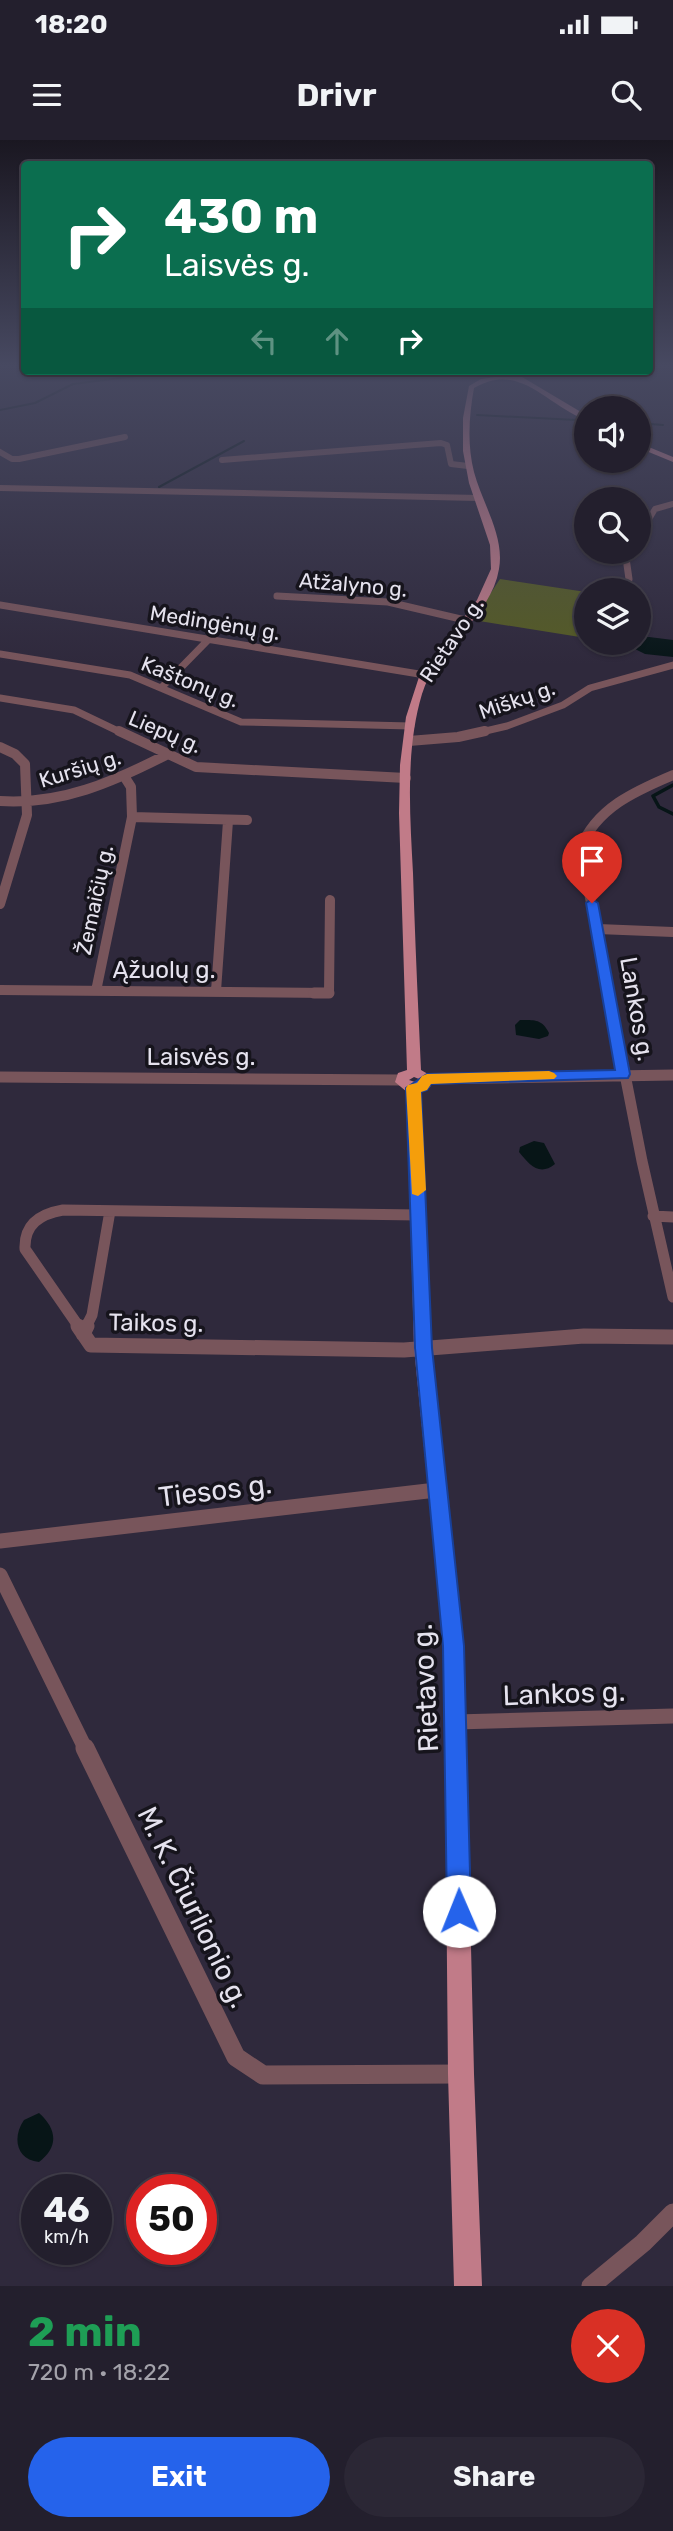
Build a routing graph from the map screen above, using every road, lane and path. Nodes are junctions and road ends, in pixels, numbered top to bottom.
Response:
1 (451, 463) edge
2 (468, 466) joint
3 (0, 488) edge
4 (479, 498) junction
5 (673, 504) edge
6 (651, 516) edge
7 (277, 596) dead end
8 (0, 606) edge
9 (466, 620) junction
10 (208, 640) junction
11 (0, 654) edge
12 (673, 665) edge
13 (425, 675) junction
14 (161, 688) junction
15 (0, 698) edge
16 (411, 726) junction
17 (409, 741) junction
18 (0, 747) edge
19 (166, 755) junction
20 (673, 775) edge
21 (124, 776) junction
22 (406, 778) junction
23 (0, 801) edge
24 (25, 803) junction
25 (132, 817) junction
26 (247, 820) dead end
27 (228, 821) junction
28 (330, 901) dead end
29 (0, 904) edge
30 (598, 929) junction
31 (673, 932) edge
32 (0, 990) edge
33 (96, 991) junction
34 (216, 991) junction
35 (623, 1074) junction
36 (673, 1075) edge
37 (0, 1077) edge
38 (414, 1080) junction
39 (110, 1211) junction
40 (419, 1215) junction
41 (653, 1216) junction
42 (673, 1217) edge
43 (673, 1297) edge
44 (83, 1334) junction
45 (673, 1337) edge
46 (423, 1348) junction
47 (436, 1490) junction
48 (0, 1541) edge
49 (0, 1575) edge
50 (673, 1716) edge
51 (456, 1722) junction
52 (461, 2074) junction
53 (673, 2213) edge
54 (468, 2286) edge
55 (591, 2286) edge

1 - 2 street
2 - 4 main road, Rietavo g.
3 - 4 street
4 - 9 main road, Rietavo g.
5 - 6 street
7 - 9 street, Atžalyno g.
8 - 10 street, Medingėnų g.
9 - 13 main road, Rietavo g.
10 - 13 street, Medingėnų g.
10 - 14 street
11 - 14 street, Kaštonų g.
12 - 17 street, Miškų g.
13 - 16 main road, Rietavo g.
14 - 16 street, Kaštonų g.
15 - 19 street, Liepų g.
16 - 17 main road, Rietavo g.
17 - 22 main road, Rietavo g.
18 - 24 street
19 - 21 street, Kuršių g.
19 - 22 street, Liepų g.
20 - 30 street, Lankos g.
21 - 24 street, Kuršių g.
21 - 25 street
22 - 38 main road, Rietavo g.
23 - 24 street, Kuršių g.
24 - 29 street
25 - 27 street
25 - 33 street, Žemaičių g.
26 - 27 street
27 - 34 street
28 - 34 street, Ąžuolų g.
30 - 31 street
30 - 35 street, Lankos g.
32 - 33 street, Ąžuolų g.
33 - 34 street, Ąžuolų g.
35 - 36 street, Laisvės g.
35 - 38 street, Laisvės g.
35 - 41 street, Lankos g.
37 - 38 street, Laisvės g.
38 - 40 main road, Rietavo g.
39 - 40 street, Taikos g.
39 - 44 street
39 - 44 street, Taikos g.
40 - 46 main road, Rietavo g.
41 - 42 street
41 - 43 street, Lankos g.
44 - 46 street, Taikos g.
45 - 46 street, Taikos g.
46 - 47 main road, Rietavo g.
47 - 48 street, Tiesos g.
47 - 51 main road, Rietavo g.
49 - 52 street, M. K. Čiurlionio g.
50 - 51 street, Lankos g.
51 - 52 main road, Rietavo g.
52 - 54 main road, Rietavo g.
53 - 55 street

